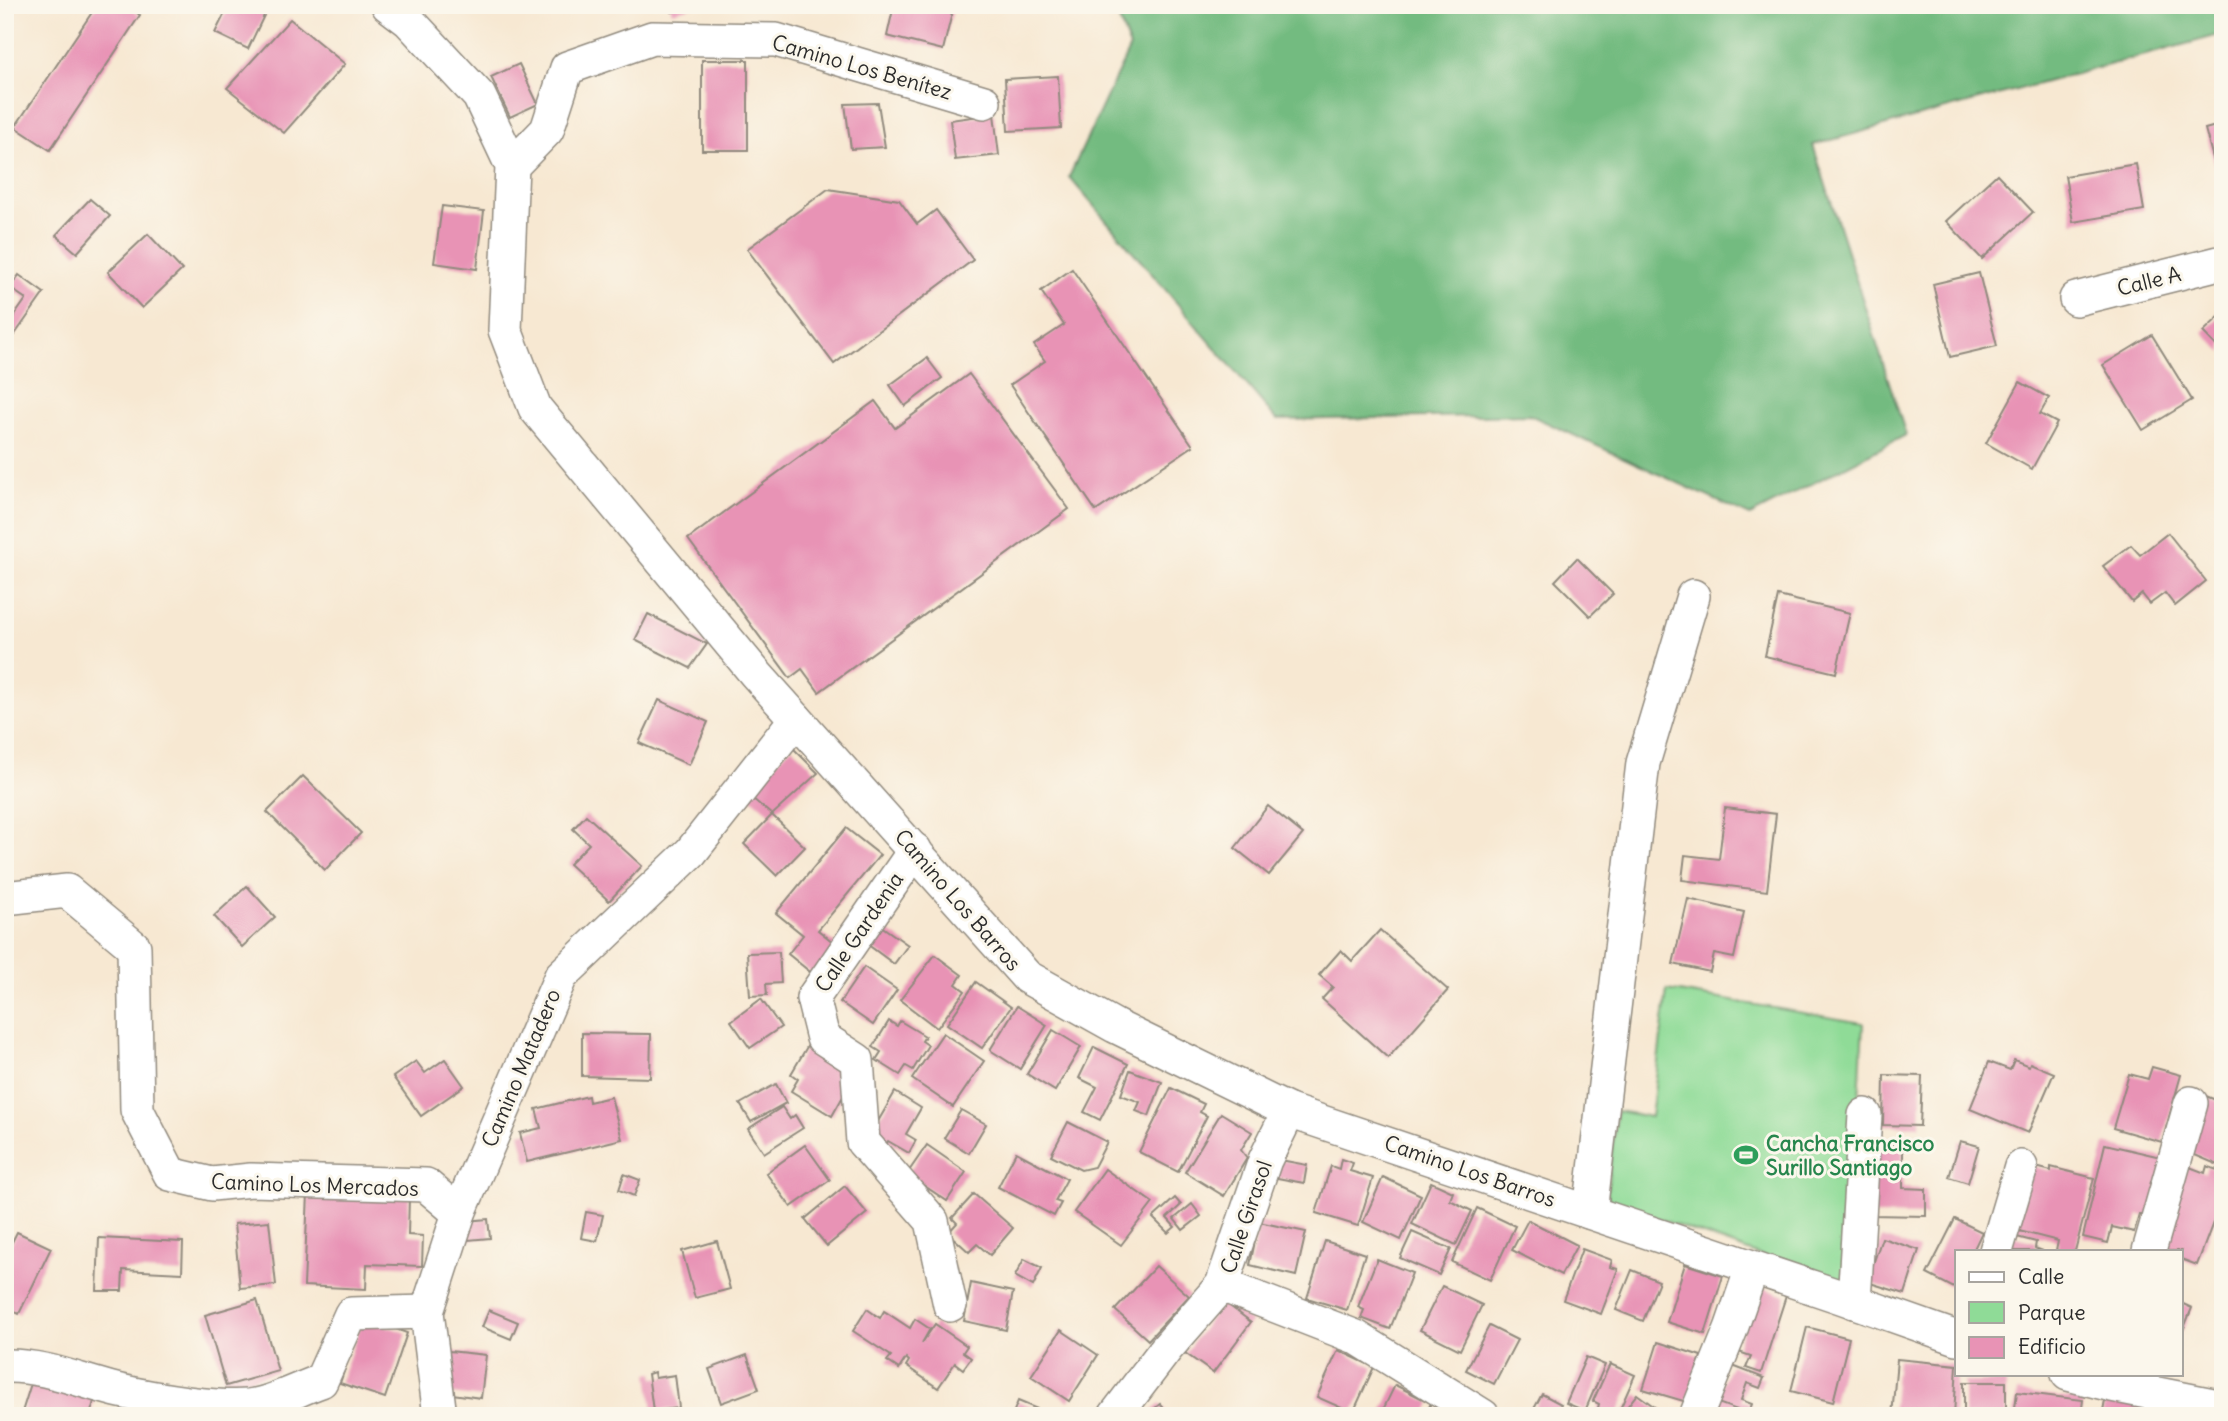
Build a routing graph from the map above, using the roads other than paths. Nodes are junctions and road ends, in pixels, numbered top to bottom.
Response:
1 (388, 5) edge
2 (984, 102) dead end
3 (512, 166) junction
4 (2223, 262) edge
5 (2076, 299) dead end
6 (1693, 596) dead end
7 (796, 719) junction
8 (915, 850) junction
9 (5, 898) edge
10 (2191, 1104) dead end
11 (1289, 1111) junction
12 (1865, 1115) dead end
13 (2021, 1167) dead end
14 (1590, 1212) junction
15 (459, 1213) junction
16 (1996, 1250) edge
17 (2149, 1250) edge
18 (1752, 1268) junction
19 (1222, 1285) junction
20 (1854, 1302) junction
21 (950, 1304) dead end
22 (427, 1312) junction
23 (1955, 1337) edge
24 (5, 1366) edge
25 (2086, 1376) edge
26 (2113, 1379) edge
27 (2223, 1407) edge
28 (1478, 1414) edge
29 (440, 1416) edge
30 (1115, 1416) edge
31 (1696, 1416) edge

1 - 3 street, Camino Los Barros
2 - 3 street, Camino Los Benítez
3 - 7 street, Camino Los Barros
4 - 5 street, Calle A
6 - 14 street
7 - 8 street, Camino Los Barros
7 - 15 street, Camino Matadero
8 - 11 street, Camino Los Barros
8 - 21 street, Calle Gardenia
9 - 15 street, Camino Los Mercados
10 - 17 street
11 - 14 street, Camino Los Barros
11 - 19 street, Calle Girasol
12 - 20 street
13 - 16 street
14 - 18 street, Camino Los Barros
15 - 22 street, Camino Matadero
18 - 20 street, Camino Los Barros
18 - 31 street
19 - 28 street
19 - 30 street, Calle Girasol
20 - 23 street, Camino Los Barros
22 - 24 street
22 - 29 street, Camino Matadero
25 - 26 street
26 - 27 street

